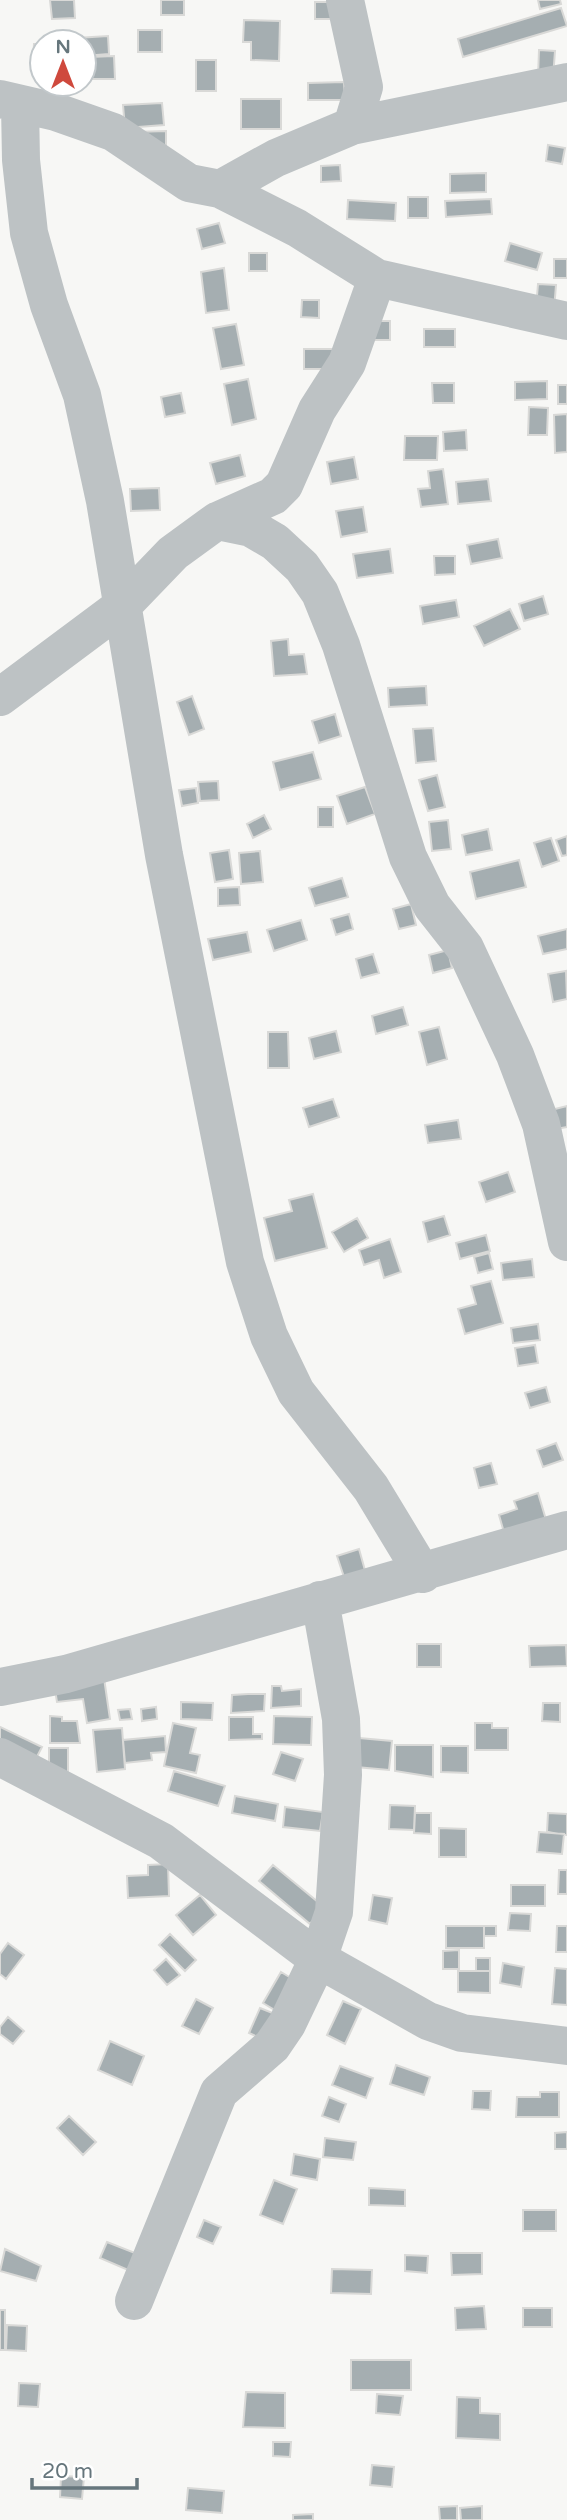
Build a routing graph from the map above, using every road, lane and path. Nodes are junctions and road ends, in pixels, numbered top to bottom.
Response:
1 (345, 0) edge
2 (567, 82) edge
3 (10, 102) edge
4 (352, 126) junction
5 (220, 189) junction
6 (377, 278) junction
7 (567, 321) edge
8 (217, 521) junction
9 (122, 606) junction
10 (0, 697) edge
11 (567, 1242) edge
12 (567, 1530) edge
13 (423, 1574) junction
14 (320, 1601) junction
15 (0, 1687) edge
16 (0, 1757) edge
17 (318, 1959) junction
18 (567, 2046) edge
19 (134, 2301) dead end

1 - 4 street
2 - 4 street
3 - 5 street
3 - 9 street
4 - 5 street
5 - 6 street
6 - 7 street
6 - 8 street
8 - 9 street
8 - 11 street
9 - 10 street
9 - 13 street
12 - 13 street
13 - 14 street
14 - 15 street
14 - 17 street
16 - 17 street
17 - 18 street
17 - 19 street

